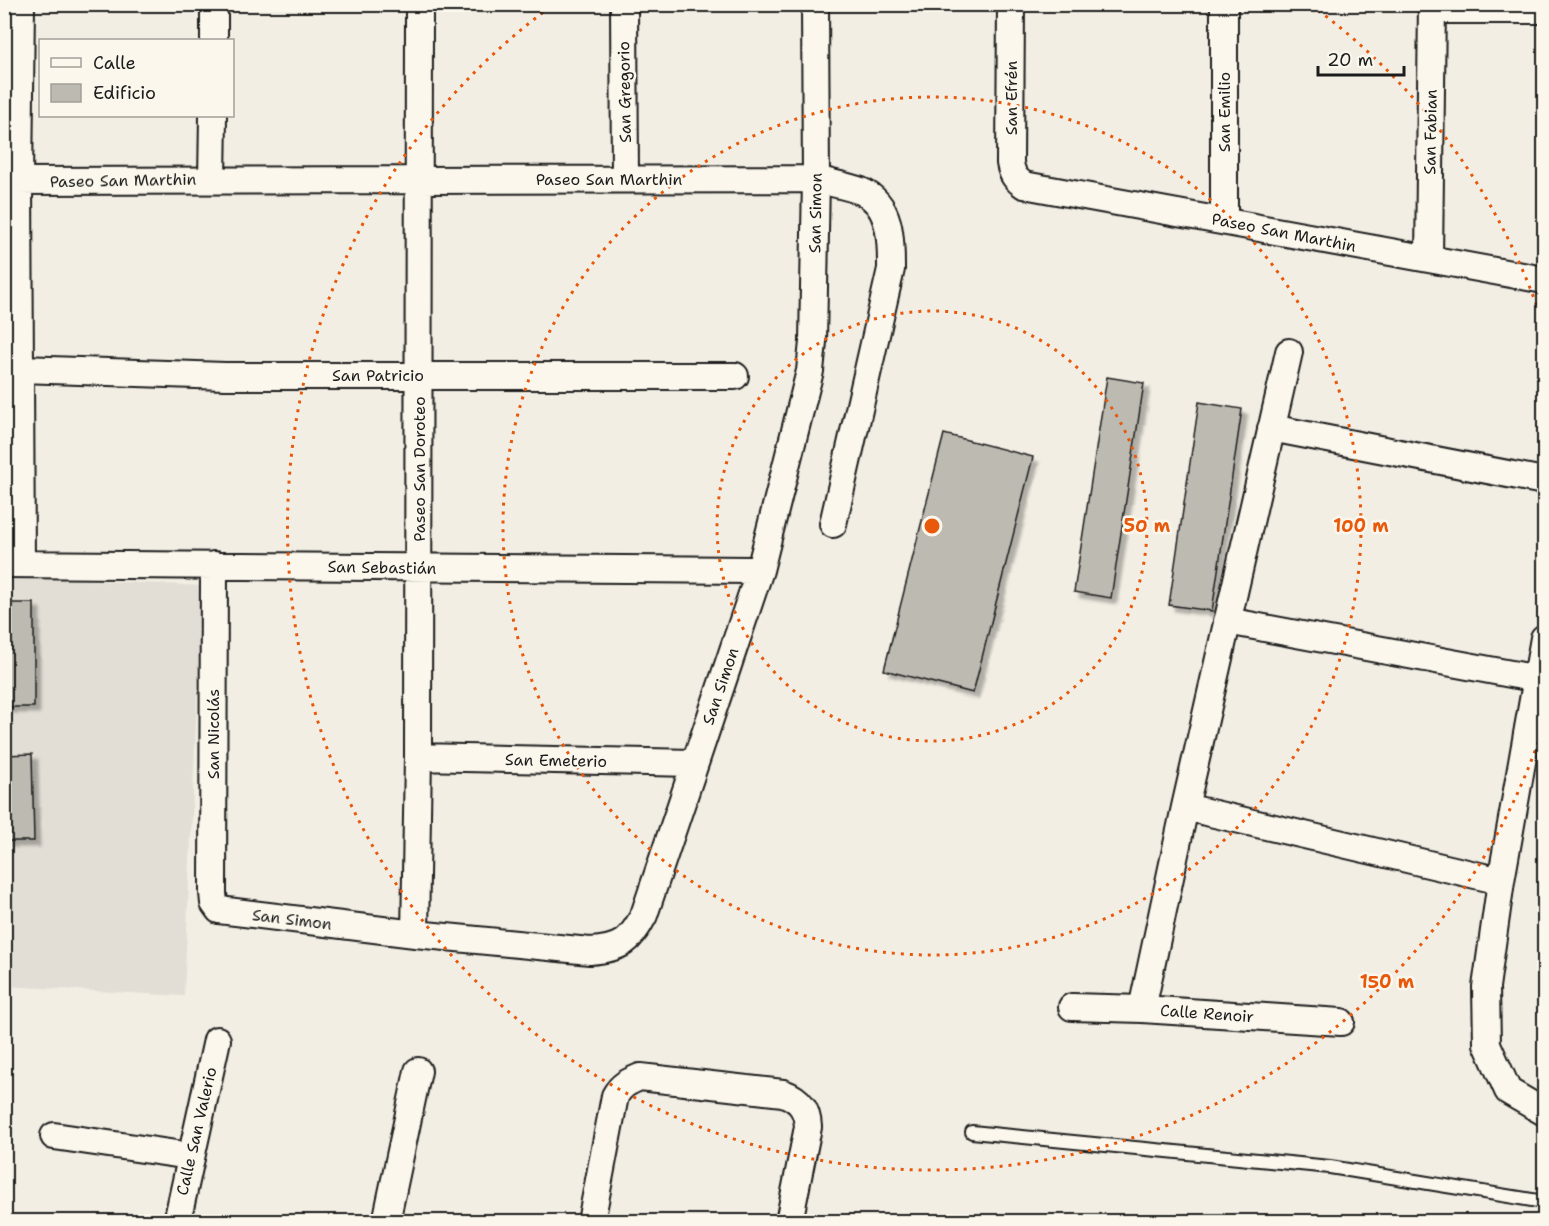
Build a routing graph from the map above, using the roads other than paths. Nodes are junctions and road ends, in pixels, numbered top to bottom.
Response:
1 (21, 4) edge
2 (214, 4) edge
3 (419, 4) edge
4 (624, 4) edge
5 (815, 4) edge
6 (1011, 4) edge
7 (1224, 4) edge
8 (1432, 7) edge
9 (1545, 10) edge
10 (214, 39) edge
11 (213, 117) edge
12 (816, 178) junction
13 (625, 179) junction
14 (212, 180) junction
15 (419, 181) junction
16 (12, 182) edge
17 (1024, 185) joint
18 (1224, 220) junction
19 (1429, 259) junction
20 (1545, 280) edge
21 (1289, 352) dead end
22 (21, 369) junction
23 (420, 375) junction
24 (735, 376) dead end
25 (1271, 428) junction
26 (1545, 481) edge
27 (833, 524) dead end
28 (13, 564) edge
29 (214, 565) junction
30 (418, 568) junction
31 (760, 570) junction
32 (1227, 621) junction
33 (1545, 638) edge
34 (1538, 679) junction
35 (418, 757) junction
36 (694, 764) junction
37 (1185, 807) junction
38 (1502, 881) junction
39 (214, 903) joint
40 (415, 934) junction
41 (1072, 1007) dead end
42 (1142, 1009) junction
43 (1341, 1022) dead end
44 (217, 1040) dead end
45 (418, 1071) dead end
46 (1545, 1112) edge
47 (972, 1132) dead end
48 (54, 1137) dead end
49 (190, 1156) junction
50 (1545, 1202) edge
51 (177, 1221) edge
52 (386, 1221) edge
53 (591, 1221) edge
54 (789, 1221) edge

1 - 16 street
2 - 10 street
3 - 15 street, Paseo San Doroteo
4 - 13 street, San Gregorio
5 - 12 street, San Simon
6 - 17 street, San Efrén
7 - 18 street, San Emilio
8 - 9 street
8 - 19 street, San Fabian
11 - 14 street
12 - 13 street, Paseo San Marthin
12 - 27 street, Paseo San Marthin
12 - 31 street, San Simon
13 - 15 street, Paseo San Marthin
14 - 15 street, Paseo San Marthin
14 - 16 street, Paseo San Marthin
15 - 23 street, Paseo San Doroteo
16 - 22 street
17 - 18 street, Paseo San Marthin
18 - 19 street, Paseo San Marthin
19 - 20 street, Paseo San Marthin
21 - 25 street
22 - 23 street, San Patricio
22 - 28 street
23 - 24 street, San Patricio
23 - 30 street, Paseo San Doroteo
25 - 26 street
25 - 32 street
28 - 29 street, San Sebastián
29 - 30 street, San Sebastián
29 - 39 street, San Nicolás
30 - 31 street, San Sebastián
30 - 35 street, Paseo San Doroteo
31 - 36 street, San Simon
32 - 34 street
32 - 37 street
33 - 34 street
34 - 38 street
35 - 36 street, San Emeterio
35 - 40 street, Paseo San Doroteo
36 - 40 street, San Simon
37 - 38 street
37 - 42 street
38 - 46 street
39 - 40 street, San Simon
41 - 42 street, Calle Renoir
42 - 43 street, Calle Renoir
44 - 49 street, Calle San Valerio
45 - 52 street
47 - 50 lane
48 - 49 street
49 - 51 street, Calle San Valerio
53 - 54 street

